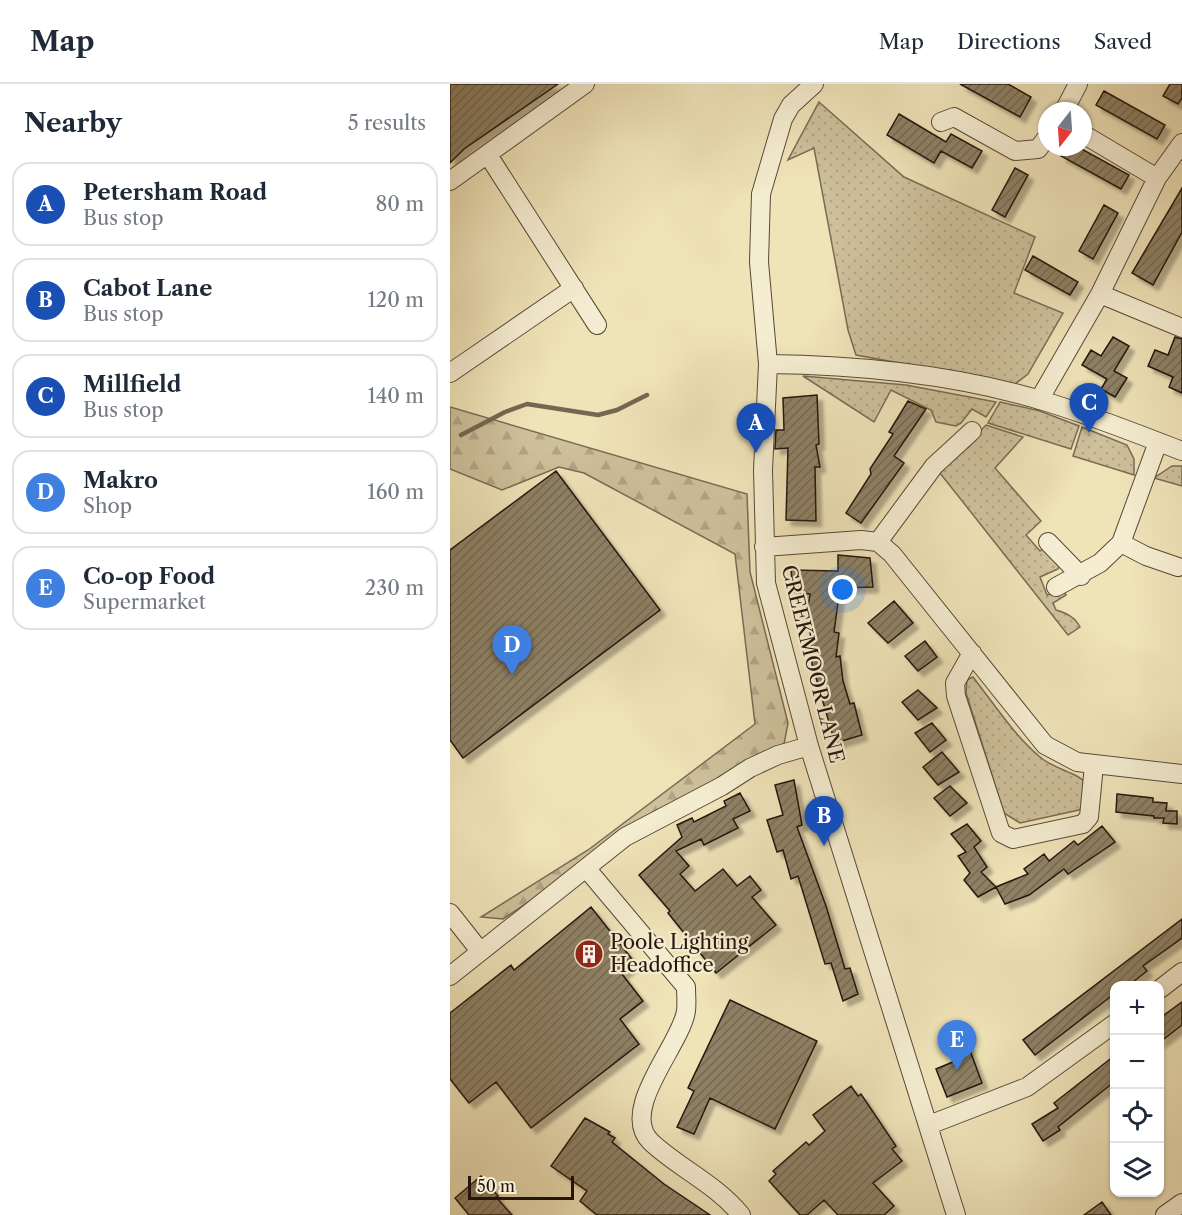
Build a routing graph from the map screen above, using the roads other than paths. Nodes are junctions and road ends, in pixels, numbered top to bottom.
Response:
1 (585, 84) edge
2 (814, 84) edge
3 (1078, 84) edge
4 (1069, 102) edge
5 (950, 115) dead end
6 (1092, 139) edge
7 (1182, 144) edge
8 (1038, 149) edge
9 (488, 155) junction
10 (1157, 178) junction
11 (450, 181) edge
12 (574, 288) junction
13 (1100, 294) junction
14 (597, 325) dead end
15 (1182, 328) edge
16 (768, 364) junction
17 (450, 373) edge
18 (1040, 400) junction
19 (972, 431) dead end
20 (1158, 442) junction
21 (1182, 451) edge
22 (878, 542) junction
23 (1048, 542) dead end
24 (1121, 543) junction
25 (764, 547) junction
26 (1178, 567) dead end
27 (1081, 576) junction
28 (1056, 587) dead end
29 (972, 653) junction
30 (809, 746) junction
31 (1094, 765) junction
32 (1182, 774) edge
33 (586, 868) junction
34 (450, 913) edge
35 (480, 951) junction
36 (1182, 972) edge
37 (450, 976) edge
38 (1164, 986) edge
39 (1110, 1027) edge
40 (928, 1125) junction
41 (1182, 1203) edge
42 (741, 1215) edge
43 (956, 1215) edge
44 (1165, 1215) edge

1 - 9 street
2 - 16 street, CREEKMOOR LANE
3 - 4 street
5 - 8 street
6 - 10 street
7 - 10 street
9 - 11 street
9 - 12 street
10 - 13 street
12 - 14 street
12 - 17 street
13 - 15 street
13 - 18 street
16 - 18 street
16 - 25 street, CREEKMOOR LANE
18 - 20 street
19 - 22 street
20 - 21 street
20 - 24 street
22 - 25 street
22 - 29 street
23 - 27 street
24 - 26 street
24 - 27 street
25 - 30 street, CREEKMOOR LANE
27 - 28 street
29 - 31 street
29 - 31 street
30 - 33 street
30 - 40 street, CREEKMOOR LANE
31 - 32 street
33 - 35 street
33 - 42 street
34 - 35 street
35 - 37 street
36 - 38 street
39 - 40 street
40 - 43 street, CREEKMOOR LANE
41 - 44 street

